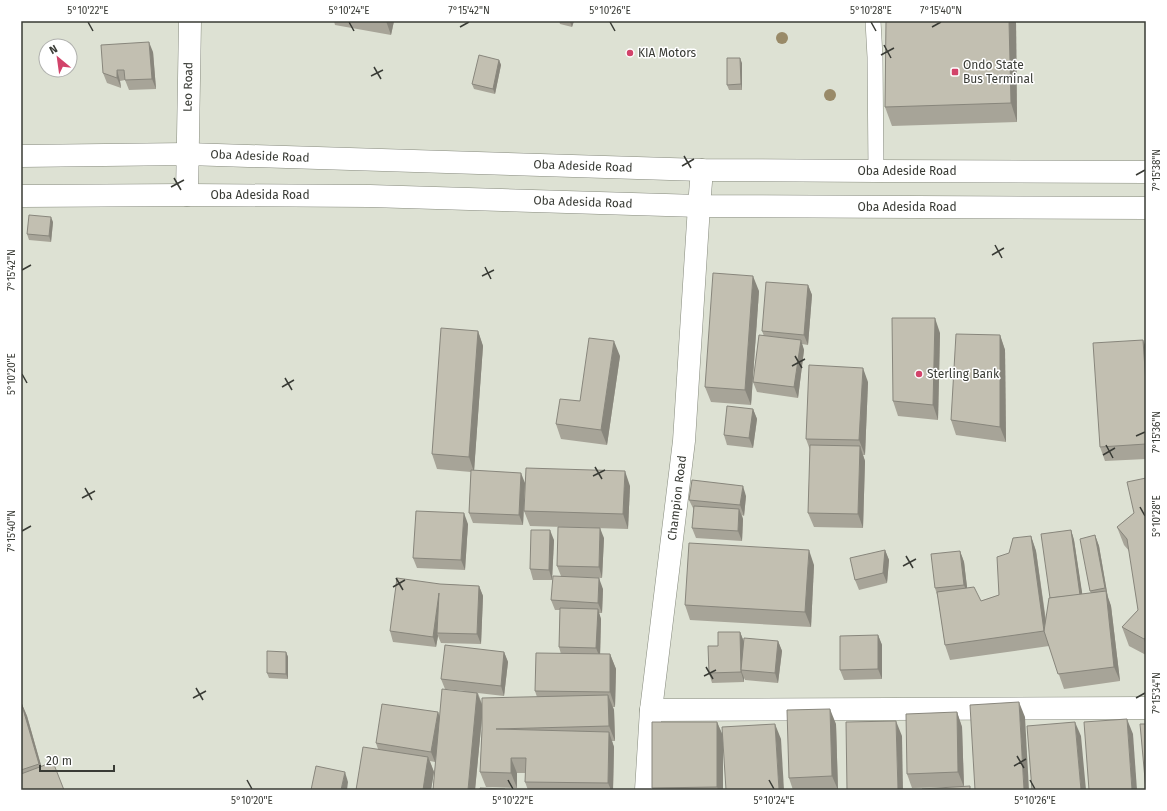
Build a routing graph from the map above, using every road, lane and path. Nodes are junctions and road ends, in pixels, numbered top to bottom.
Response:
1 (190, 21) edge
2 (873, 21) edge
3 (187, 154) junction
4 (21, 156) edge
5 (702, 170) junction
6 (876, 172) junction
7 (1146, 172) edge
8 (187, 195) junction
9 (21, 196) edge
10 (699, 206) junction
11 (1146, 208) edge
12 (1146, 708) edge
13 (651, 710) junction
14 (646, 790) edge

1 - 3 main road, Leo Road
2 - 6 lane
3 - 4 main road, Oba Adeside Road
3 - 5 main road, Oba Adeside Road
3 - 8 main road, Leo Road
5 - 6 main road, Oba Adeside Road
5 - 10 main road, Champion Road
6 - 7 main road, Oba Adeside Road
8 - 9 main road, Oba Adesida Road
8 - 10 main road, Oba Adesida Road
10 - 11 main road, Oba Adesida Road
10 - 13 main road, Champion Road
12 - 13 main road
13 - 14 main road, Champion Road

